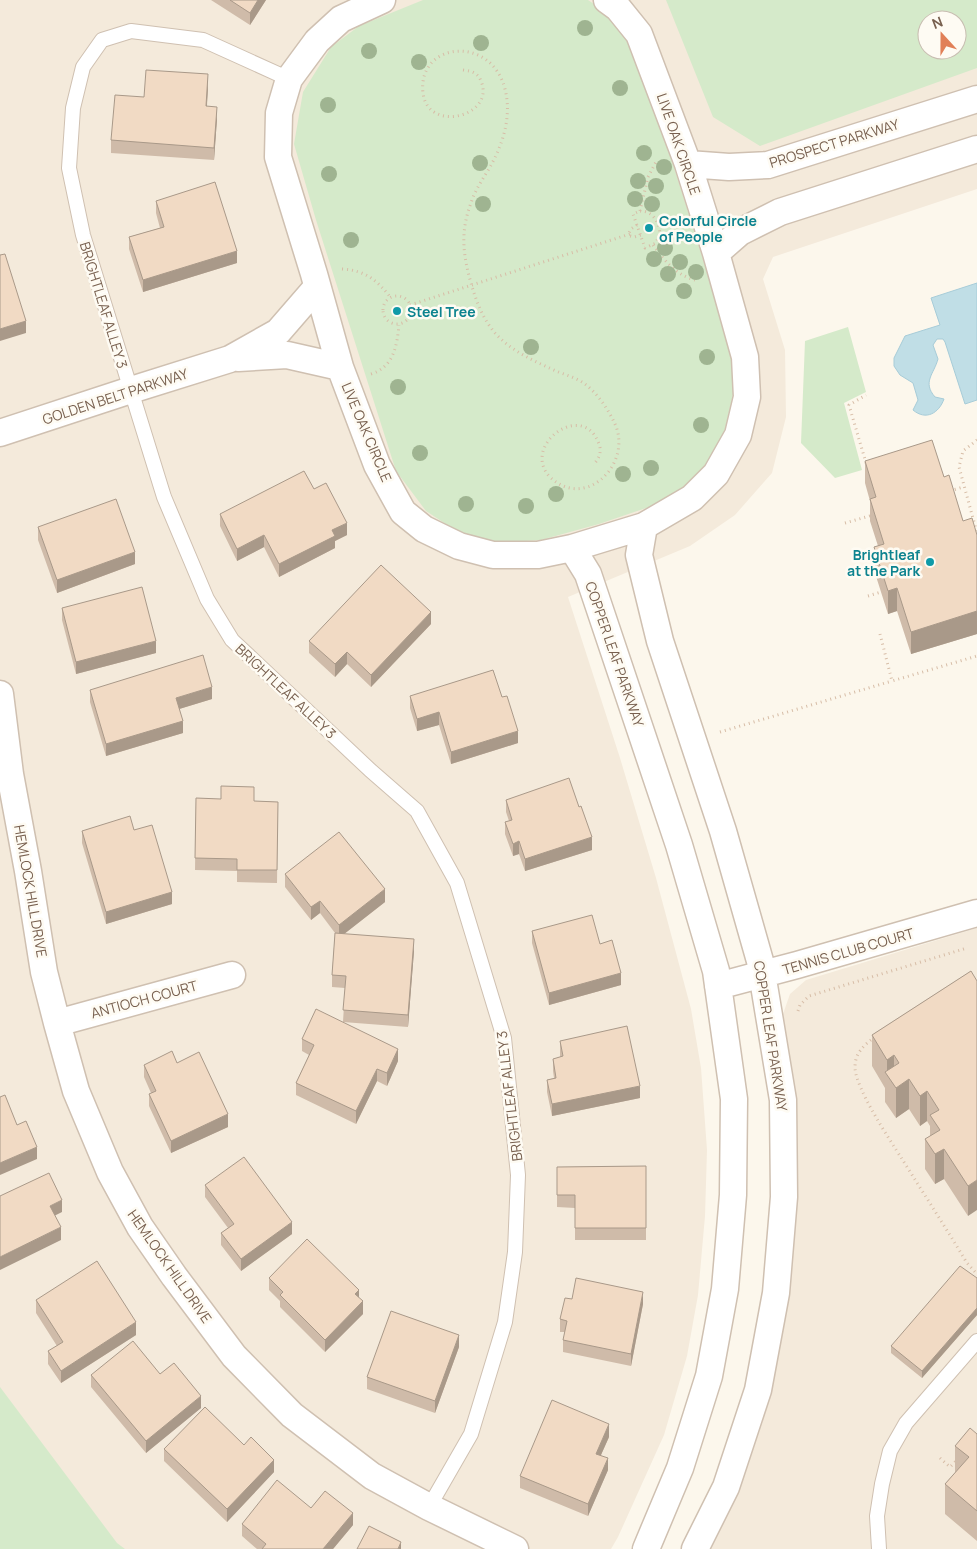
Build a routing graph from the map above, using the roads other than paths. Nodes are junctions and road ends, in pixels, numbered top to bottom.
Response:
1 (382, 0) edge
2 (607, 0) edge
3 (289, 79) junction
4 (977, 99) edge
5 (977, 149) edge
6 (688, 164) junction
7 (716, 254) junction
8 (317, 287) junction
9 (230, 359) junction
10 (340, 367) junction
11 (131, 390) junction
12 (0, 433) edge
13 (644, 526) junction
14 (572, 548) junction
15 (0, 694) edge
16 (5, 775) edge
17 (977, 913) edge
18 (232, 975) dead end
19 (763, 975) junction
20 (718, 986) junction
21 (56, 1023) junction
22 (977, 1341) edge
23 (429, 1507) junction
24 (515, 1549) edge
25 (646, 1549) edge
26 (695, 1549) edge
27 (879, 1549) edge

1 - 3 street, LIVE OAK CIRCLE
2 - 6 street, LIVE OAK CIRCLE
3 - 8 street, LIVE OAK CIRCLE
3 - 11 lane, BRIGHTLEAF ALLEY 3
4 - 6 street, PROSPECT PARKWAY
5 - 7 street
6 - 7 street, LIVE OAK CIRCLE
7 - 13 street, LIVE OAK CIRCLE
8 - 9 street, GOLDEN BELT PARKWAY
8 - 10 street, LIVE OAK CIRCLE
9 - 10 street, GOLDEN BELT PARKWAY
9 - 11 street, GOLDEN BELT PARKWAY
10 - 14 street, LIVE OAK CIRCLE
11 - 12 street, GOLDEN BELT PARKWAY
11 - 23 lane, BRIGHTLEAF ALLEY 3
13 - 14 street, LIVE OAK CIRCLE
13 - 19 street, COPPER LEAF PARKWAY
14 - 20 street, COPPER LEAF PARKWAY
15 - 16 street, HEMLOCK HILL DRIVE
16 - 21 street, HEMLOCK HILL DRIVE
17 - 19 street, TENNIS CLUB COURT
18 - 21 street, ANTIOCH COURT
19 - 20 street, TENNIS CLUB COURT
19 - 26 street, COPPER LEAF PARKWAY
20 - 25 street, COPPER LEAF PARKWAY
21 - 23 street, HEMLOCK HILL DRIVE
22 - 27 lane
23 - 24 street, HEMLOCK HILL DRIVE

